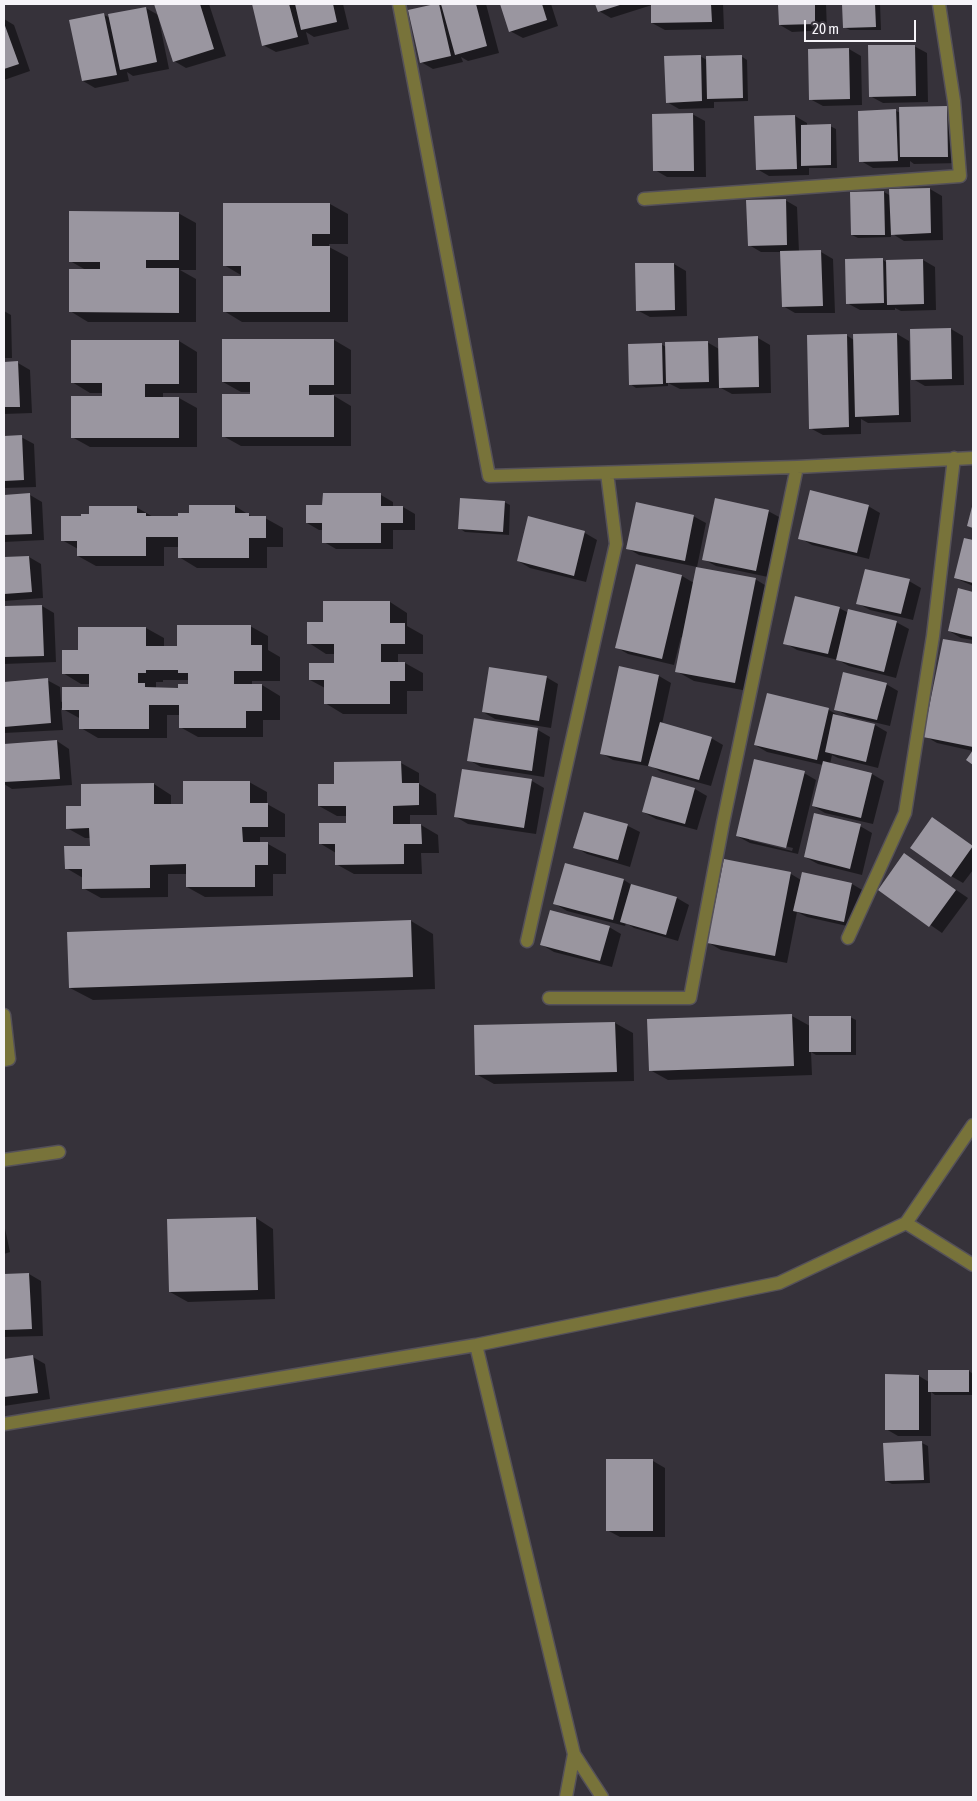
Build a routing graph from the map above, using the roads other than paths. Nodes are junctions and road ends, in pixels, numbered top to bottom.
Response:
1 (399, 4) edge
2 (939, 4) edge
3 (644, 199) dead end
4 (954, 458) junction
5 (973, 458) edge
6 (797, 467) junction
7 (607, 473) junction
8 (848, 938) dead end
9 (527, 941) dead end
10 (548, 998) dead end
11 (4, 1015) edge
12 (4, 1060) edge
13 (973, 1125) edge
14 (59, 1152) dead end
15 (4, 1160) edge
16 (906, 1223) junction
17 (973, 1265) edge
18 (476, 1345) junction
19 (4, 1424) edge
20 (574, 1754) junction
21 (566, 1797) edge
22 (602, 1797) edge

1 - 7 street
2 - 3 street
4 - 5 street
4 - 6 street
4 - 8 street
6 - 7 street
6 - 10 street
7 - 9 street
11 - 12 street
13 - 16 street
14 - 15 street
16 - 17 street
16 - 18 street
18 - 19 street
18 - 20 street
20 - 21 street
20 - 22 street

